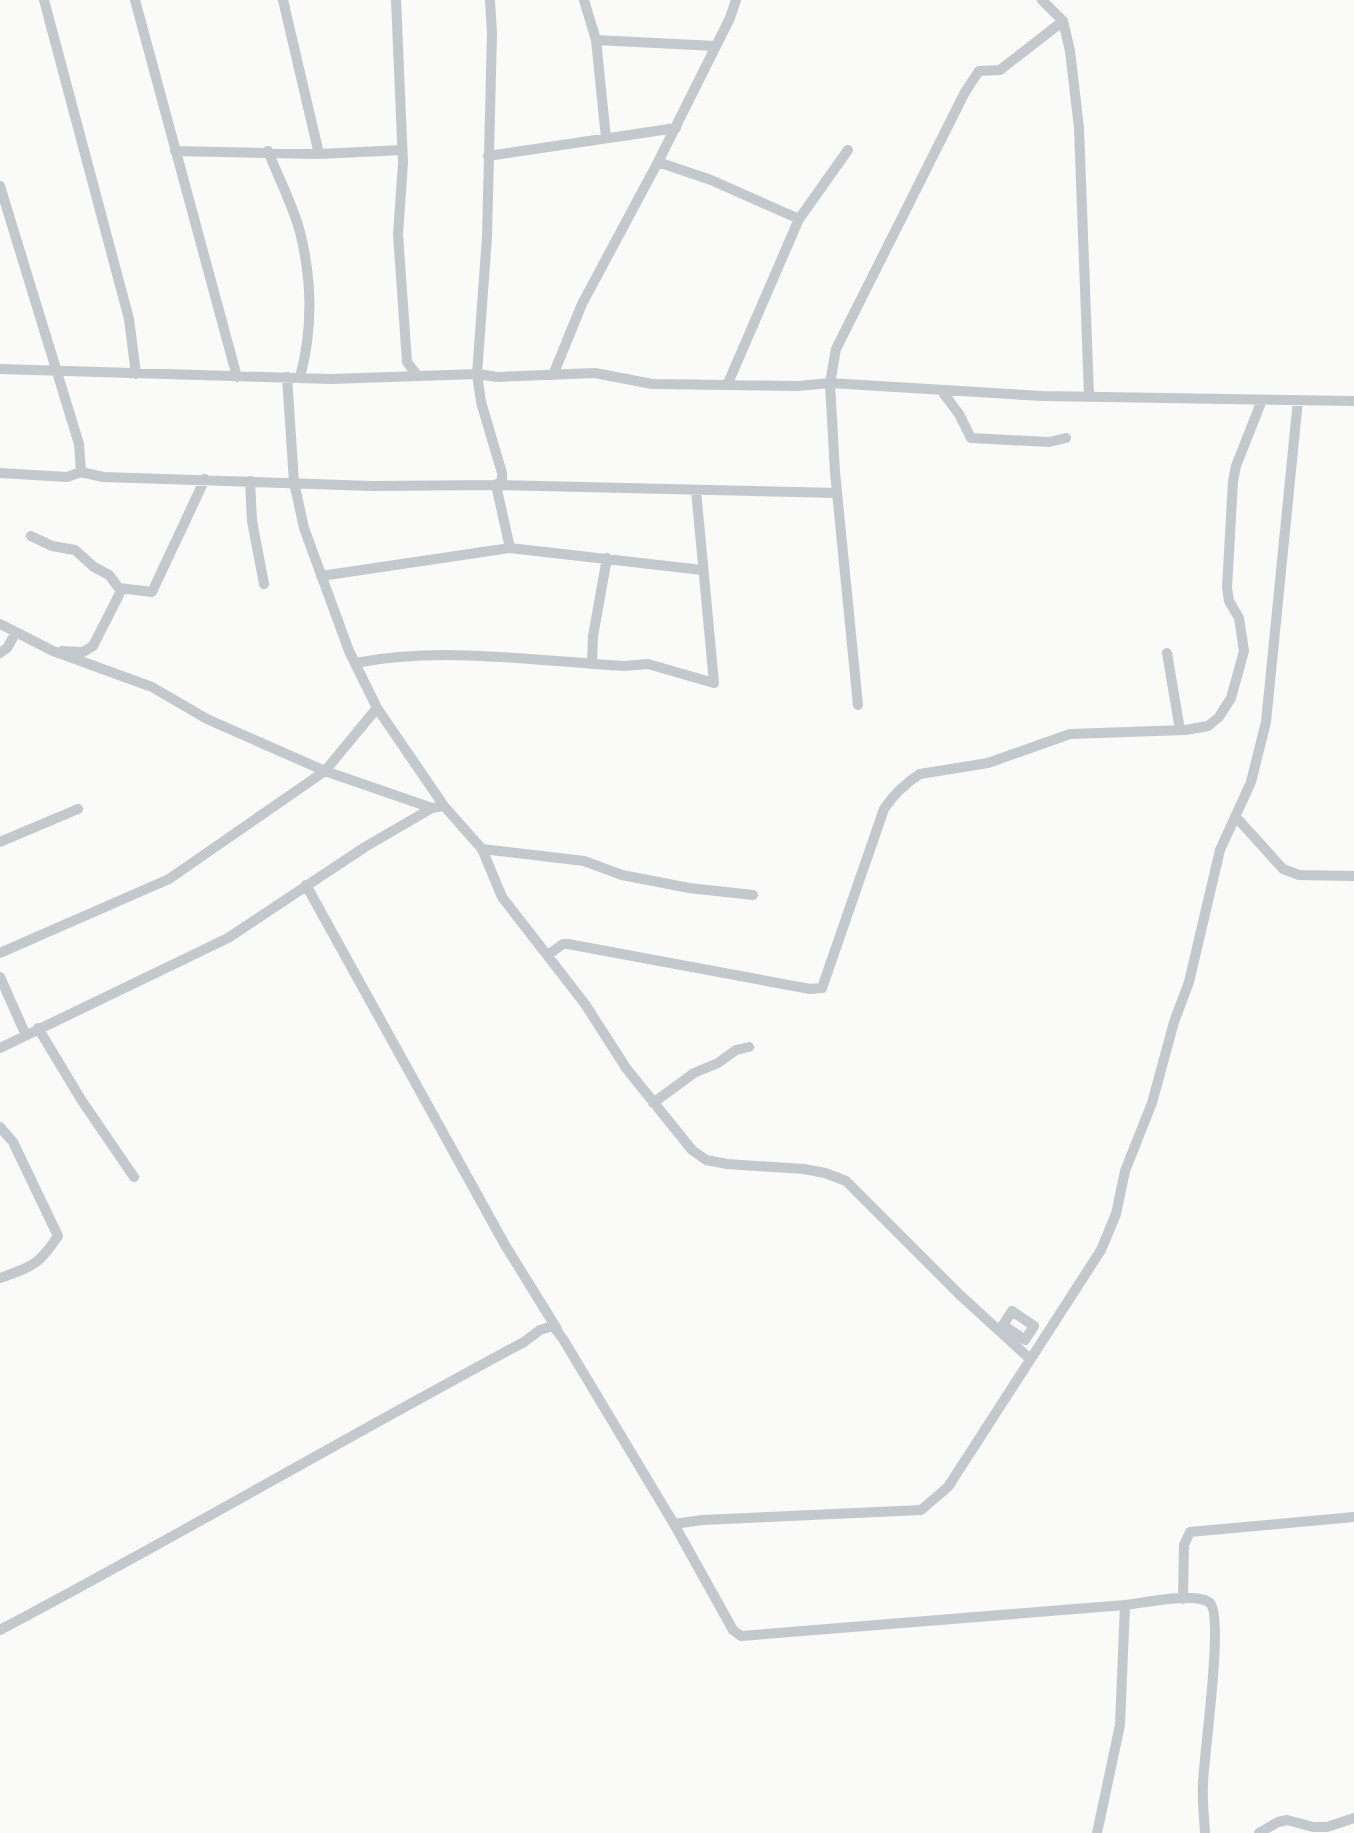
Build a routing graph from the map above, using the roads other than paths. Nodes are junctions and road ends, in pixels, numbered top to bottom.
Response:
1 (44, 0) edge
2 (135, 0) edge
3 (283, 0) edge
4 (396, 0) edge
5 (490, 0) edge
6 (584, 0) edge
7 (736, 0) edge
8 (1042, 0) edge
9 (1063, 21) junction
10 (596, 40) junction
11 (716, 46) junction
12 (676, 128) junction
13 (606, 138) junction
14 (402, 150) junction
15 (848, 150) dead end
16 (175, 151) junction
17 (268, 151) junction
18 (320, 154) junction
19 (488, 156) junction
20 (658, 162) junction
21 (0, 186) edge
22 (799, 219) junction
23 (407, 362) junction
24 (0, 369) edge
25 (55, 369) junction
26 (136, 374) junction
27 (477, 374) junction
28 (417, 375) junction
29 (553, 375) junction
30 (399, 376) junction
31 (237, 377) junction
32 (287, 377) junction
33 (300, 377) junction
34 (830, 383) junction
35 (728, 384) junction
36 (941, 390) junction
37 (1089, 395) junction
38 (1262, 400) junction
39 (1298, 400) junction
40 (1354, 401) edge
41 (1066, 438) dead end
42 (81, 472) junction
43 (0, 473) edge
44 (205, 479) junction
45 (250, 481) junction
46 (294, 482) junction
47 (496, 485) junction
48 (696, 490) junction
49 (837, 493) junction
50 (31, 536) dead end
51 (510, 548) junction
52 (607, 558) junction
53 (702, 570) junction
54 (321, 576) junction
55 (264, 584) dead end
56 (119, 588) junction
57 (0, 624) edge
58 (15, 634) junction
59 (50, 650) junction
60 (0, 652) edge
61 (1167, 653) dead end
62 (355, 663) junction
63 (592, 664) junction
64 (858, 705) dead end
65 (377, 708) junction
66 (1180, 730) junction
67 (325, 771) junction
68 (444, 806) junction
69 (432, 808) junction
70 (78, 809) dead end
71 (1236, 817) junction
72 (0, 842) edge
73 (482, 849) junction
74 (1354, 876) edge
75 (306, 885) junction
76 (753, 895) dead end
77 (0, 953) edge
78 (549, 954) junction
79 (0, 977) edge
80 (38, 1028) junction
81 (25, 1034) junction
82 (749, 1047) dead end
83 (0, 1048) edge
84 (653, 1103) junction
85 (0, 1126) edge
86 (134, 1178) dead end
87 (0, 1278) edge
88 (558, 1330) junction
89 (1030, 1359) junction
90 (1354, 1517) edge
91 (674, 1524) junction
92 (1183, 1599) junction
93 (1125, 1605) junction
94 (0, 1630) edge
95 (1354, 1818) edge
96 (1097, 1833) edge
97 (1205, 1833) edge
98 (1259, 1833) edge

1 - 26 street
2 - 16 street
3 - 18 street
4 - 14 street
5 - 19 street
6 - 10 street
7 - 11 street
8 - 9 street
9 - 34 street
9 - 37 street
10 - 11 street
10 - 13 street
11 - 12 street
12 - 13 street
12 - 20 street
13 - 19 street
14 - 18 street
14 - 23 street
15 - 22 street
16 - 17 street
16 - 31 street
17 - 18 street
17 - 33 street
19 - 27 street
20 - 22 street
20 - 29 street
21 - 25 street
22 - 35 street
23 - 28 street
23 - 30 street
24 - 25 street
25 - 26 street
25 - 42 street
26 - 31 street
27 - 28 street
27 - 29 street
27 - 47 street
28 - 30 street
29 - 35 street
30 - 33 street
31 - 32 street
32 - 33 street
32 - 46 street
34 - 35 street
34 - 36 street
34 - 49 street
36 - 37 street
36 - 41 street
37 - 38 street
38 - 39 street
38 - 66 street
39 - 40 street
39 - 71 street
42 - 43 street
42 - 44 street
44 - 45 street
44 - 56 street
45 - 46 street
45 - 55 street
46 - 47 street
46 - 54 street
47 - 48 street
47 - 51 street
48 - 49 street
48 - 53 street
49 - 64 street
50 - 56 street
51 - 52 street
51 - 54 street
52 - 53 street
52 - 63 street
53 - 63 street
54 - 62 street
56 - 59 street
57 - 58 street
58 - 59 street
58 - 60 street
59 - 67 street
61 - 66 street
62 - 63 street
62 - 65 street
65 - 67 street
65 - 68 street
66 - 78 street
67 - 69 street
67 - 77 street
68 - 69 street
68 - 73 street
69 - 75 street
70 - 72 street
71 - 74 street
71 - 89 street
73 - 76 street
73 - 78 street
75 - 80 street
75 - 88 street
78 - 84 street
79 - 81 street
80 - 81 street
80 - 86 street
81 - 83 street
82 - 84 street
84 - 89 street
85 - 87 street
88 - 91 street
88 - 94 street
89 - 91 street
90 - 92 street
91 - 93 street
92 - 93 street
92 - 97 street
93 - 96 street
95 - 98 street

